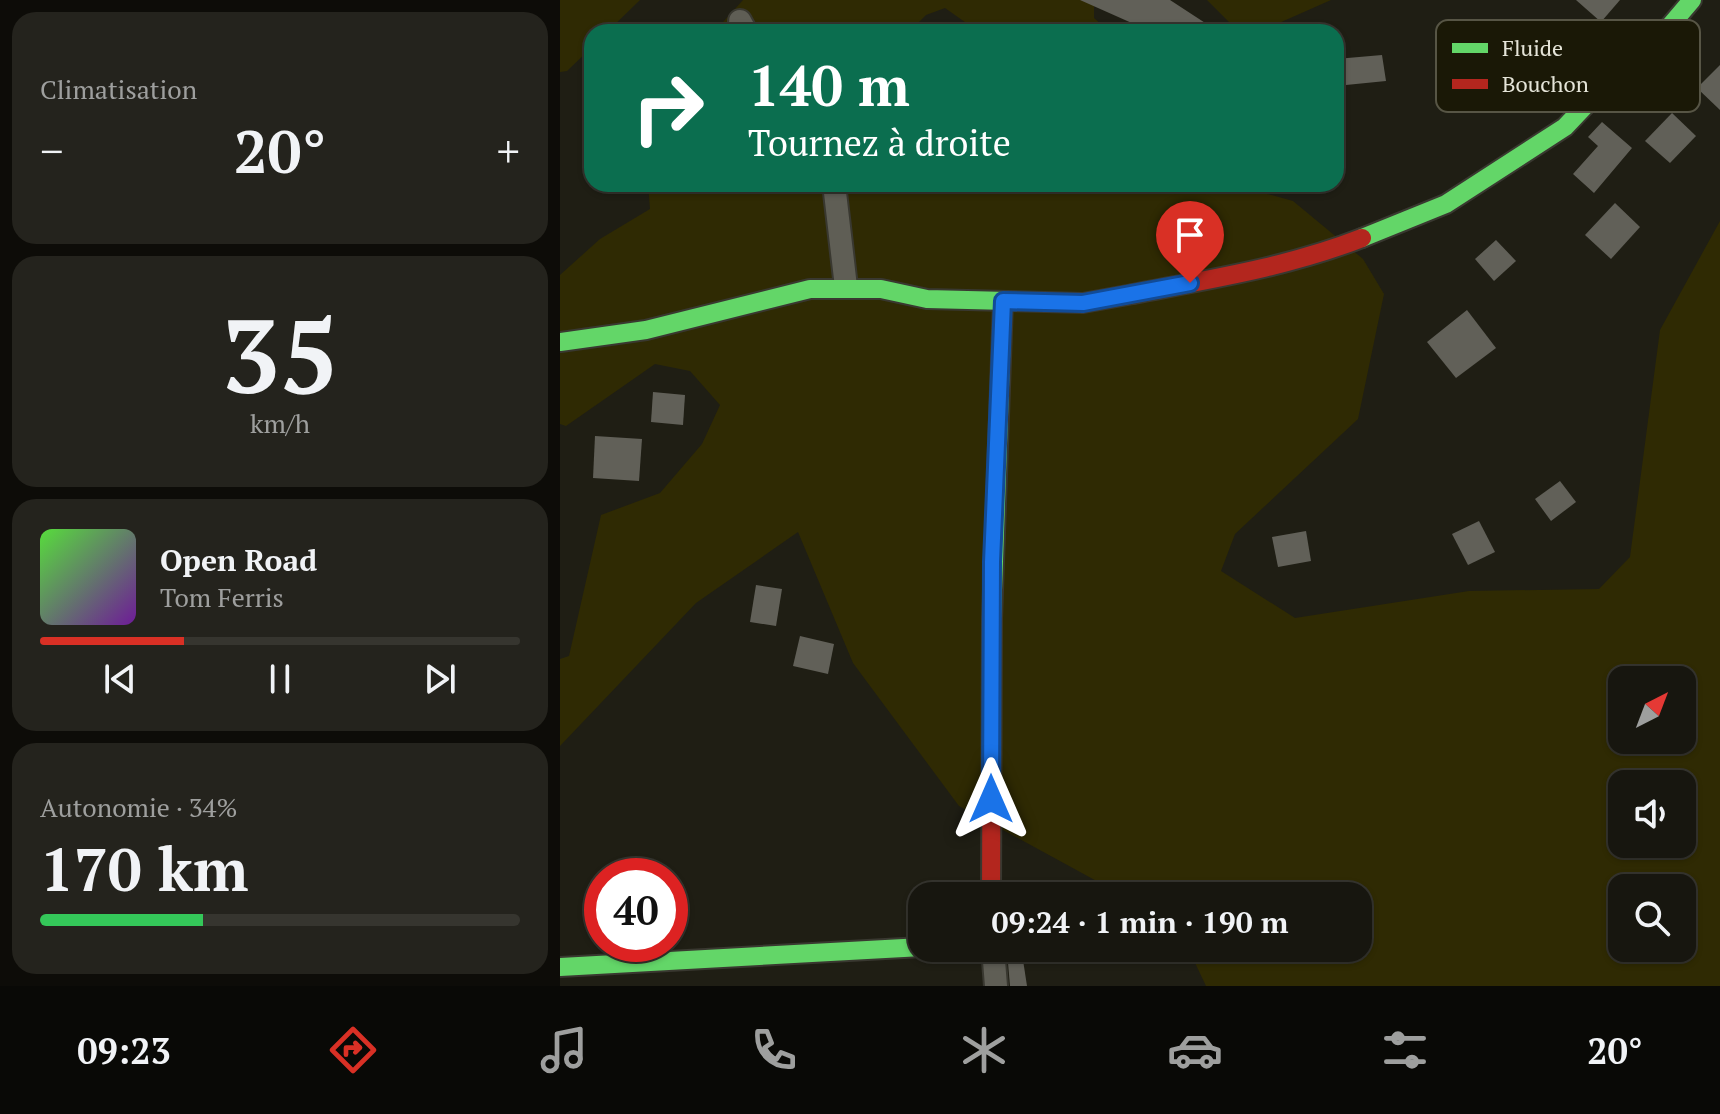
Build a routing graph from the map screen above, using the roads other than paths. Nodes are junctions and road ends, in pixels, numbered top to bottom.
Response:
1 (1692, 0) edge
2 (1675, 20) edge
3 (1579, 112) edge
4 (835, 192) edge
5 (846, 287) junction
6 (1003, 301) junction
7 (560, 342) edge
8 (991, 882) edge
9 (908, 948) edge
10 (994, 962) edge
11 (560, 967) edge
12 (996, 986) edge

1 - 2 street
3 - 6 street
4 - 5 street
5 - 6 street
5 - 7 street
6 - 8 street
9 - 11 street
10 - 12 street

